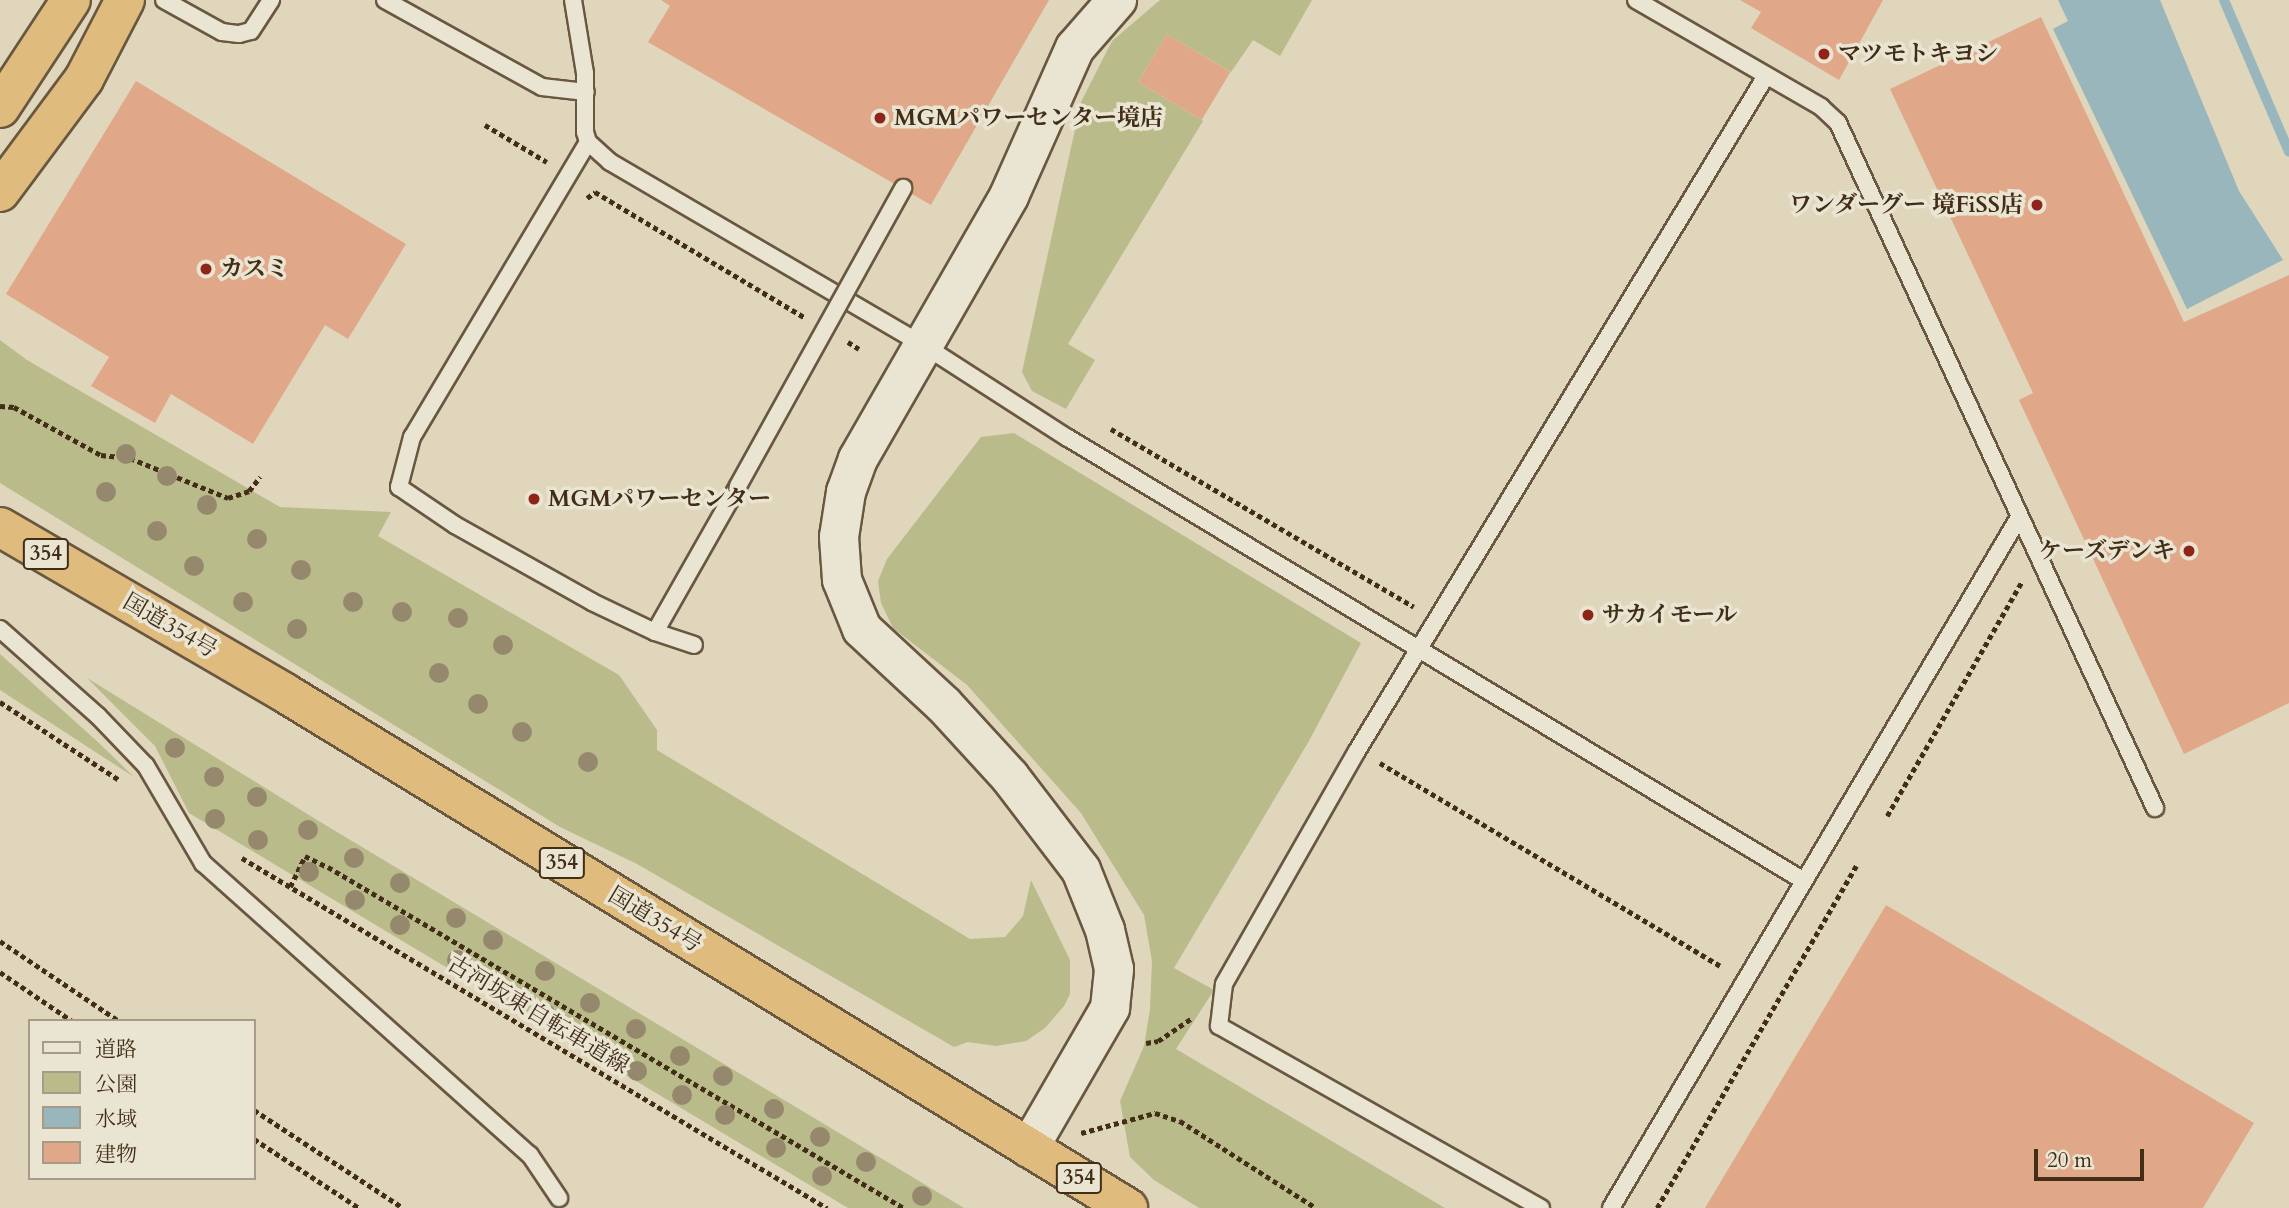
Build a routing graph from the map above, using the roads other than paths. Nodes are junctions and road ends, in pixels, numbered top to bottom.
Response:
1 (71, 0) edge
2 (125, 0) edge
3 (164, 0) edge
4 (271, 0) edge
5 (385, 0) edge
6 (573, 0) edge
7 (1117, 0) edge
8 (1636, 0) edge
9 (1766, 76) junction
10 (586, 92) junction
11 (0, 108) edge
12 (587, 142) junction
13 (903, 188) dead end
14 (0, 192) edge
15 (925, 346) junction
16 (2018, 519) junction
17 (0, 527) edge
18 (0, 629) edge
19 (655, 632) junction
20 (694, 645) dead end
21 (1419, 649) junction
22 (2155, 808) dead end
23 (1804, 881) junction
24 (1029, 1148) junction
25 (559, 1198) dead end
26 (1128, 1208) edge
27 (1541, 1208) edge
28 (1611, 1208) edge

1 - 11 highway
2 - 14 highway
3 - 4 lane
5 - 10 lane
6 - 10 lane
7 - 15 street
8 - 9 lane
9 - 16 lane
9 - 21 lane
10 - 12 lane
12 - 15 lane
12 - 19 lane
13 - 19 lane, bridge
15 - 21 lane
15 - 24 street
16 - 22 lane
16 - 23 lane
17 - 24 highway, 国道354号 / 354
18 - 25 lane
19 - 20 lane
21 - 23 lane
21 - 27 lane
23 - 28 lane
24 - 26 highway, 国道354号 / 354

